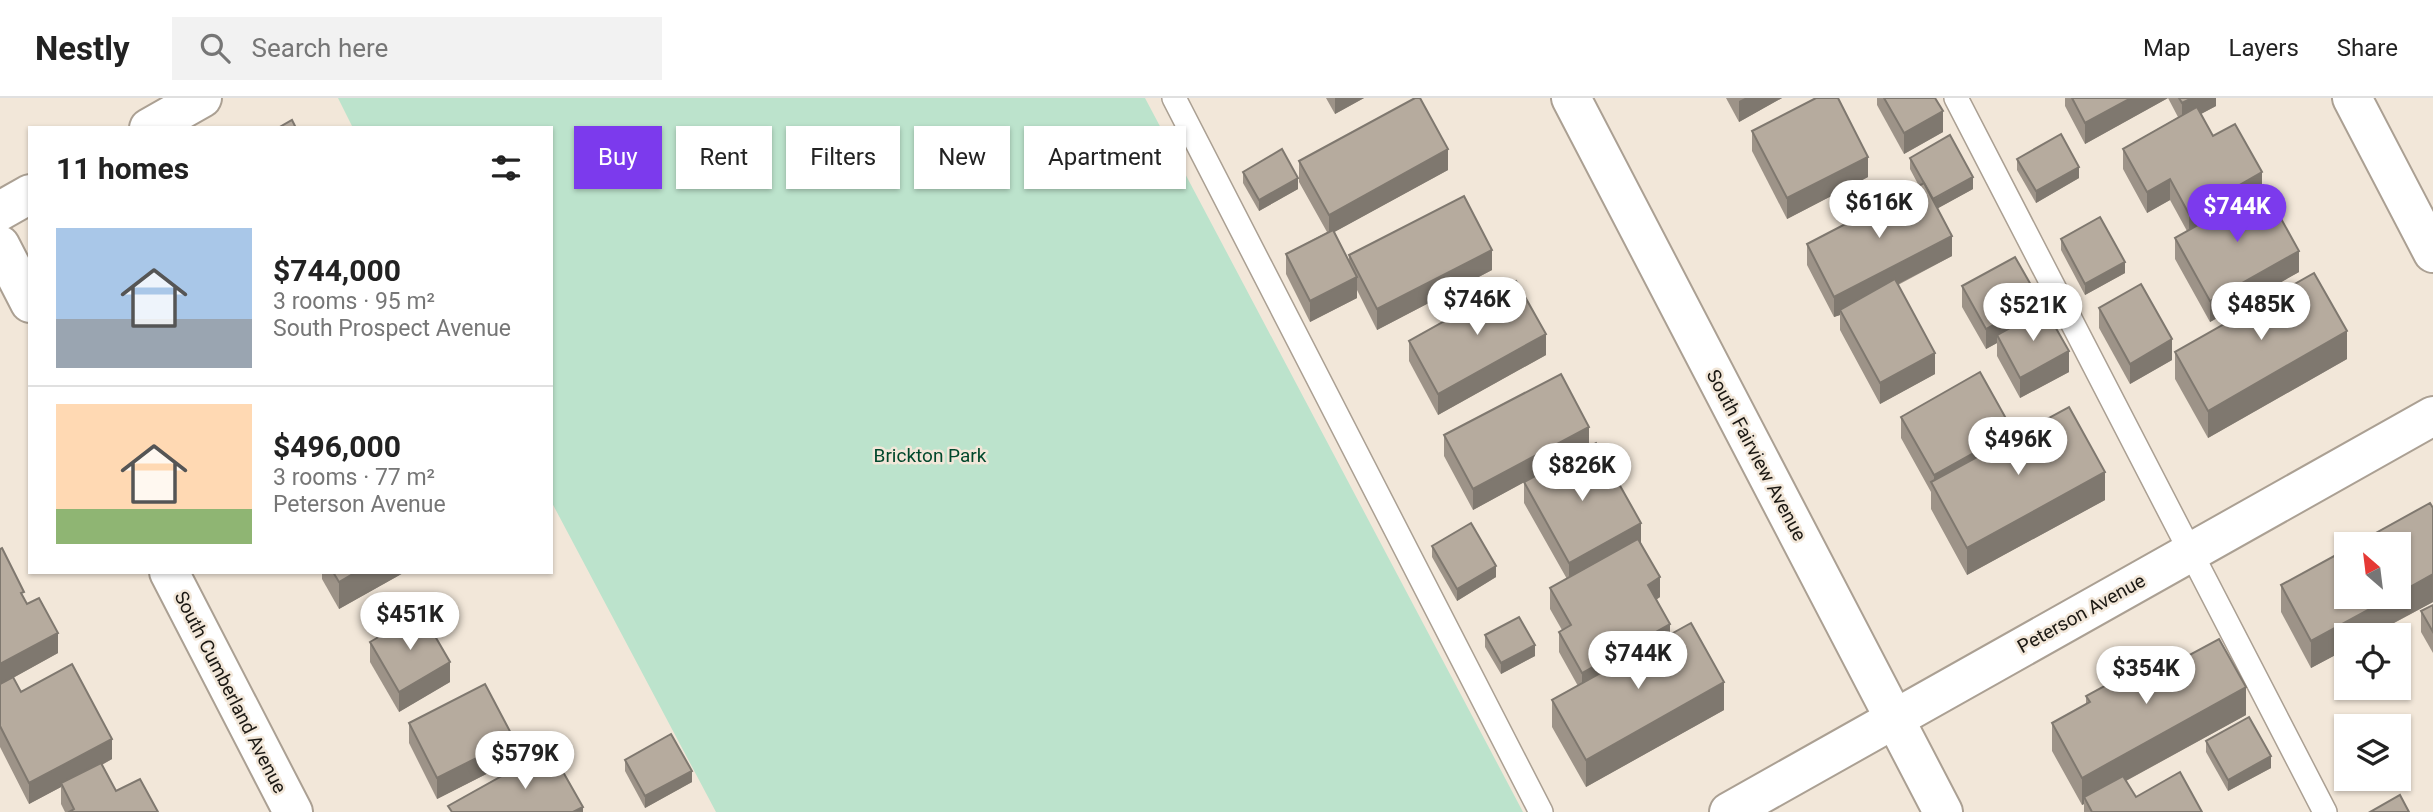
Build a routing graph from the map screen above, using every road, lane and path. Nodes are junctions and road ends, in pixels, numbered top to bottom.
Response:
1 (202, 98) edge
2 (1174, 98) edge
3 (1571, 98) edge
4 (1956, 98) edge
5 (2352, 98) edge
6 (153, 126) edge
7 (28, 195) edge
8 (0, 211) edge
9 (0, 245) edge
10 (2433, 253) edge
11 (28, 299) edge
12 (2433, 416) edge
13 (2192, 551) junction
14 (170, 574) edge
15 (1895, 718) junction
16 (293, 812) edge
17 (1542, 812) edge
18 (1729, 812) edge
19 (1943, 812) edge
20 (2325, 812) edge

1 - 6 street
2 - 17 lane
3 - 15 street, South Fairview Avenue
4 - 13 lane
5 - 10 street
7 - 8 street
9 - 11 street
12 - 13 street, Peterson Avenue
13 - 15 street, Peterson Avenue
13 - 20 lane
14 - 16 street, South Cumberland Avenue
15 - 18 street, Peterson Avenue
15 - 19 street, South Fairview Avenue

